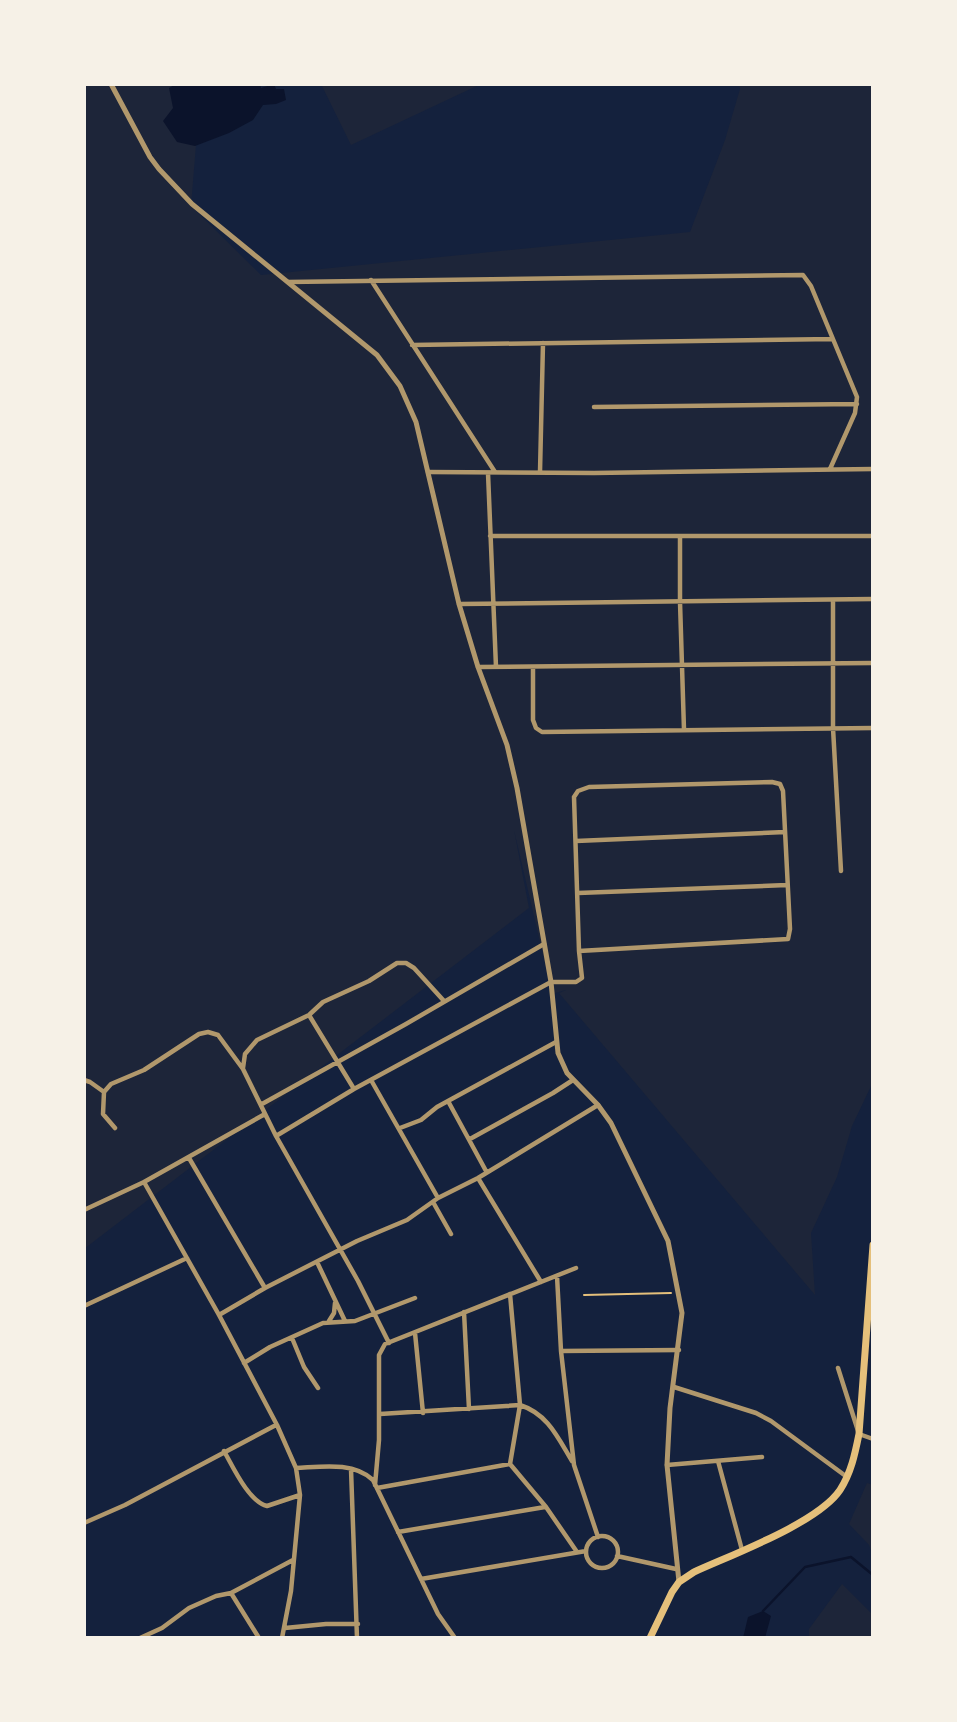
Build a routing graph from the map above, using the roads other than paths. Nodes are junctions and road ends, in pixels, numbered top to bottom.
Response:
1 (111, 84) edge
2 (371, 280) junction
3 (288, 282) junction
4 (833, 339) junction
5 (543, 343) junction
6 (412, 345) junction
7 (857, 404) junction
8 (594, 407) dead end
9 (830, 469) junction
10 (873, 469) edge
11 (428, 472) junction
12 (496, 472) junction
13 (540, 472) junction
14 (488, 473) junction
15 (490, 536) junction
16 (680, 536) junction
17 (873, 536) edge
18 (873, 599) edge
19 (833, 600) junction
20 (680, 602) junction
21 (493, 603) junction
22 (459, 604) junction
23 (873, 663) edge
24 (833, 664) junction
25 (681, 666) junction
26 (478, 667) junction
27 (496, 667) junction
28 (533, 668) junction
29 (833, 728) junction
30 (873, 728) edge
31 (684, 730) junction
32 (785, 832) junction
33 (576, 841) junction
34 (841, 871) dead end
35 (787, 885) junction
36 (578, 893) junction
37 (544, 944) junction
38 (579, 951) junction
39 (551, 982) junction
40 (444, 1001) junction
41 (309, 1015) junction
42 (556, 1042) junction
43 (339, 1062) junction
44 (243, 1069) junction
45 (84, 1080) edge
46 (371, 1080) junction
47 (573, 1080) junction
48 (354, 1089) junction
49 (104, 1092) junction
50 (447, 1101) junction
51 (261, 1104) junction
52 (598, 1105) junction
53 (265, 1114) junction
54 (115, 1128) dead end
55 (400, 1128) junction
56 (276, 1136) junction
57 (470, 1139) junction
58 (189, 1158) junction
59 (486, 1171) junction
60 (478, 1178) junction
61 (144, 1182) junction
62 (435, 1200) junction
63 (84, 1210) edge
64 (451, 1234) dead end
65 (873, 1245) edge
66 (342, 1250) junction
67 (187, 1258) junction
68 (317, 1262) junction
69 (576, 1268) dead end
70 (557, 1276) junction
71 (541, 1283) junction
72 (265, 1287) junction
73 (510, 1294) junction
74 (415, 1298) dead end
75 (335, 1302) junction
76 (84, 1306) edge
77 (464, 1312) junction
78 (219, 1315) junction
79 (374, 1315) junction
80 (345, 1321) junction
81 (328, 1322) junction
82 (415, 1333) junction
83 (292, 1338) junction
84 (388, 1343) junction
85 (679, 1350) junction
86 (561, 1351) junction
87 (244, 1363) junction
88 (838, 1368) dead end
89 (674, 1387) junction
90 (318, 1388) dead end
91 (520, 1405) junction
92 (469, 1409) junction
93 (423, 1413) junction
94 (380, 1414) junction
95 (276, 1425) junction
96 (859, 1434) junction
97 (873, 1438) edge
98 (224, 1451) junction
99 (762, 1458) dead end
100 (718, 1461) junction
101 (510, 1464) junction
102 (574, 1465) junction
103 (667, 1465) junction
104 (296, 1468) junction
105 (351, 1469) junction
106 (847, 1477) junction
107 (376, 1486) junction
108 (300, 1495) junction
109 (546, 1507) junction
110 (84, 1523) edge
111 (398, 1532) junction
112 (598, 1536) junction
113 (742, 1550) junction
114 (586, 1551) junction
115 (577, 1552) junction
116 (617, 1556) junction
117 (294, 1560) junction
118 (676, 1569) junction
119 (421, 1579) junction
120 (679, 1582) junction
121 (231, 1593) junction
122 (358, 1624) junction
123 (285, 1628) junction
124 (140, 1638) edge
125 (259, 1638) edge
126 (282, 1638) edge
127 (357, 1638) edge
128 (455, 1638) edge
129 (650, 1638) edge

1 - 3 street
2 - 3 street
2 - 4 street
2 - 6 street
3 - 11 street
4 - 5 street
4 - 7 street
5 - 6 street
5 - 13 street
6 - 12 street
7 - 8 street
7 - 9 street
9 - 10 street
9 - 13 street
11 - 14 street
11 - 22 street
12 - 13 street
12 - 14 street
14 - 15 street
15 - 16 street
15 - 21 street
16 - 17 street
16 - 20 street
18 - 19 street
19 - 20 street
19 - 24 street
20 - 21 street
20 - 25 street
21 - 22 street
21 - 27 street
22 - 26 street
23 - 24 street
24 - 25 street
24 - 29 street
25 - 28 street
25 - 31 street
26 - 27 street
26 - 37 street
27 - 28 street
28 - 31 street
29 - 30 street
29 - 31 street
29 - 34 street
32 - 33 street
32 - 33 street
32 - 35 street
33 - 36 street
35 - 36 street
35 - 38 street
36 - 38 street
37 - 39 street
37 - 40 street
38 - 39 street
39 - 42 street
39 - 46 street
40 - 41 street
40 - 43 street
41 - 43 street
41 - 44 street
42 - 47 street
42 - 50 street
43 - 48 street
43 - 51 street
44 - 49 street
44 - 51 street
45 - 49 street
46 - 48 street
46 - 55 street
47 - 52 street
47 - 57 street
48 - 56 street
49 - 54 street
50 - 55 street
50 - 57 street
51 - 53 street
52 - 59 street
52 - 85 street
53 - 56 street
53 - 58 street
55 - 62 street
56 - 66 street
57 - 59 street
58 - 61 street
58 - 72 street
59 - 60 street
60 - 62 street
60 - 71 street
61 - 63 street
61 - 67 street
62 - 64 street
62 - 66 street
65 - 96 main road
66 - 68 street
66 - 79 street
67 - 76 street
67 - 78 street
68 - 72 street
68 - 75 street
69 - 70 street
70 - 71 street
70 - 86 street
71 - 73 street
72 - 78 street
73 - 77 street
73 - 91 street
74 - 79 street
75 - 80 street
75 - 81 street
77 - 82 street
77 - 92 street
78 - 87 street
79 - 80 street
79 - 84 street
80 - 81 street
81 - 83 street
82 - 84 street
82 - 93 street
83 - 87 street
83 - 90 street
84 - 94 street
85 - 86 street
85 - 89 street
86 - 102 street
87 - 95 street
88 - 96 street
89 - 103 street
89 - 106 street
91 - 92 street
91 - 101 street
91 - 102 street
92 - 93 street
93 - 94 street
94 - 107 street
95 - 98 street
95 - 104 street
96 - 97 street
96 - 106 main road
98 - 108 street
98 - 110 street
99 - 100 street
100 - 103 street
100 - 113 street
101 - 107 street
101 - 109 street
102 - 112 street
103 - 118 street
104 - 105 street
104 - 108 street
105 - 107 street
105 - 122 street
106 - 113 main road
107 - 111 street
108 - 117 street
109 - 111 street
109 - 115 street
111 - 119 street
112 - 114 street
112 - 116 street
113 - 120 main road
114 - 115 street
114 - 116 street
115 - 119 street
116 - 118 street
117 - 121 street
117 - 123 street
118 - 120 street
119 - 128 street
120 - 129 main road
121 - 124 street
121 - 125 street
122 - 123 street
122 - 127 street
123 - 126 street

